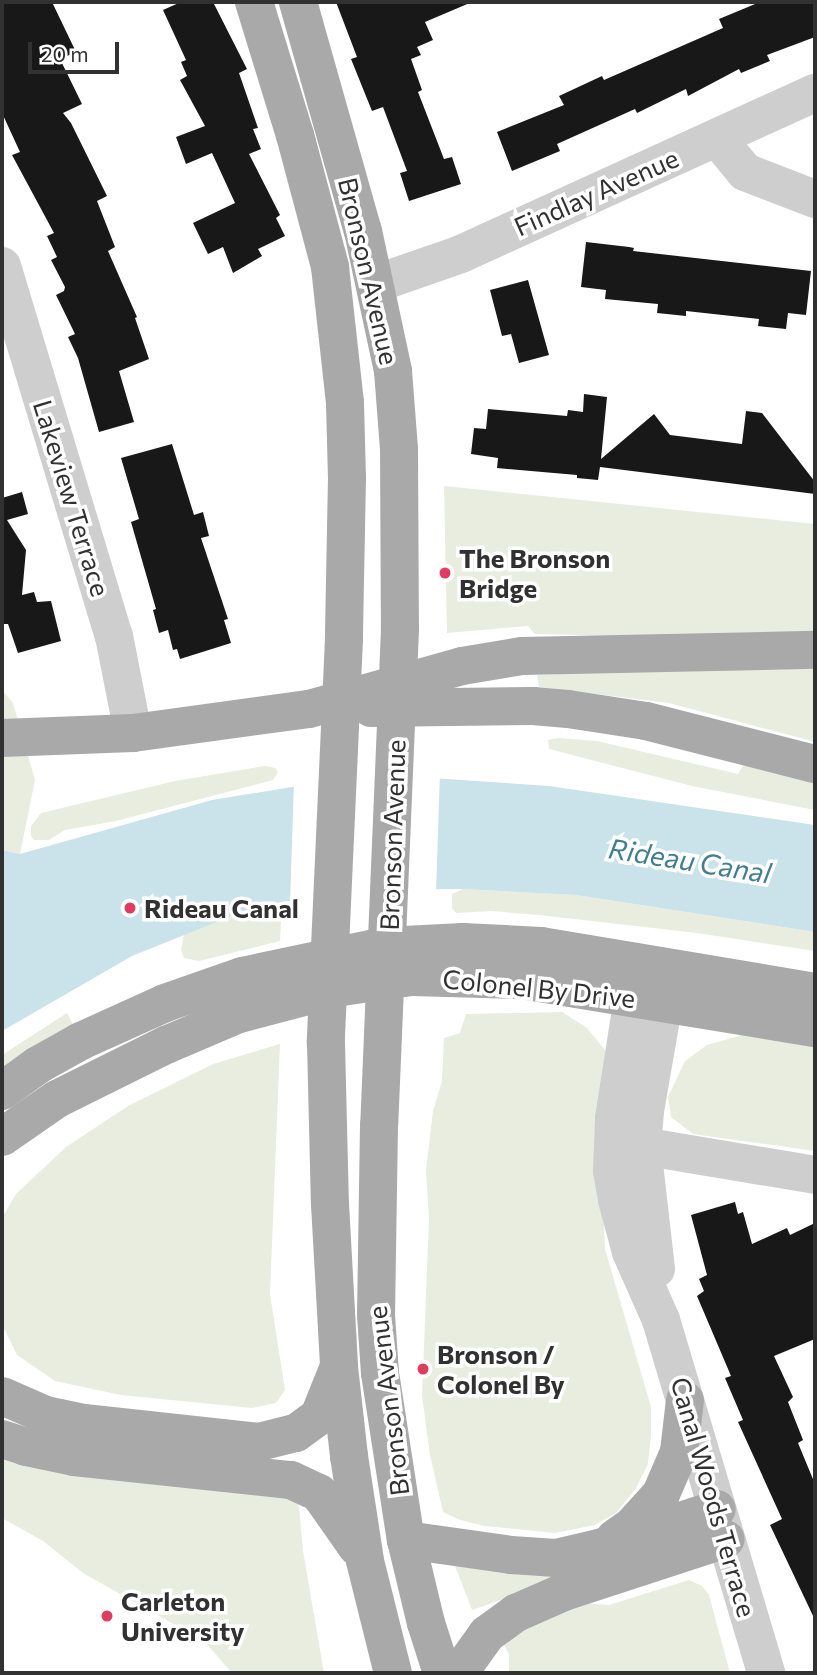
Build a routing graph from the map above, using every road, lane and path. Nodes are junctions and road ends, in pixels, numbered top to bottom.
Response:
1 (254, 2) edge
2 (298, 2) edge
3 (815, 93) edge
4 (717, 138) junction
5 (815, 199) edge
6 (2, 266) edge
7 (375, 284) junction
8 (815, 650) edge
9 (309, 709) junction
10 (133, 733) junction
11 (2, 738) edge
12 (815, 764) edge
13 (654, 963) junction
14 (815, 992) edge
15 (649, 999) junction
16 (815, 1028) edge
17 (102, 1078) junction
18 (2, 1091) edge
19 (2, 1138) edge
20 (642, 1146) junction
21 (2, 1167) edge
22 (815, 1175) edge
23 (661, 1320) junction
24 (339, 1367) junction
25 (2, 1396) edge
26 (685, 1400) junction
27 (2, 1439) edge
28 (721, 1524) junction
29 (406, 1540) junction
30 (599, 1548) junction
31 (365, 1561) junction
32 (393, 1673) edge
33 (442, 1673) edge
34 (459, 1673) edge
35 (766, 1673) edge

1 - 24 main road, Bronson Avenue
2 - 7 main road, Bronson Avenue
3 - 4 street, Findlay Avenue
4 - 5 street
4 - 7 street, Findlay Avenue
6 - 10 street, Lakeview Terrace
7 - 29 main road, Bronson Avenue
8 - 9 main road
9 - 10 main road
9 - 12 main road
10 - 11 main road
13 - 14 main road, Colonel By Drive
13 - 15 street, Canal Woods Terrace
13 - 18 main road, Colonel By Drive
15 - 16 main road, Colonel By Drive
15 - 17 main road, Colonel By Drive
15 - 20 street, Canal Woods Terrace
15 - 23 street, Canal Woods Terrace
17 - 19 main road, Colonel By Drive
17 - 21 main road
20 - 22 street
20 - 23 street, Canal Woods Terrace
23 - 26 street, Canal Woods Terrace
24 - 25 main road
24 - 31 main road, Bronson Avenue
26 - 28 street, Canal Woods Terrace
26 - 30 main road
27 - 31 main road
28 - 30 main road
28 - 34 main road
28 - 35 street, Canal Woods Terrace
29 - 30 main road
29 - 33 main road, Bronson Avenue
31 - 32 main road, Bronson Avenue

